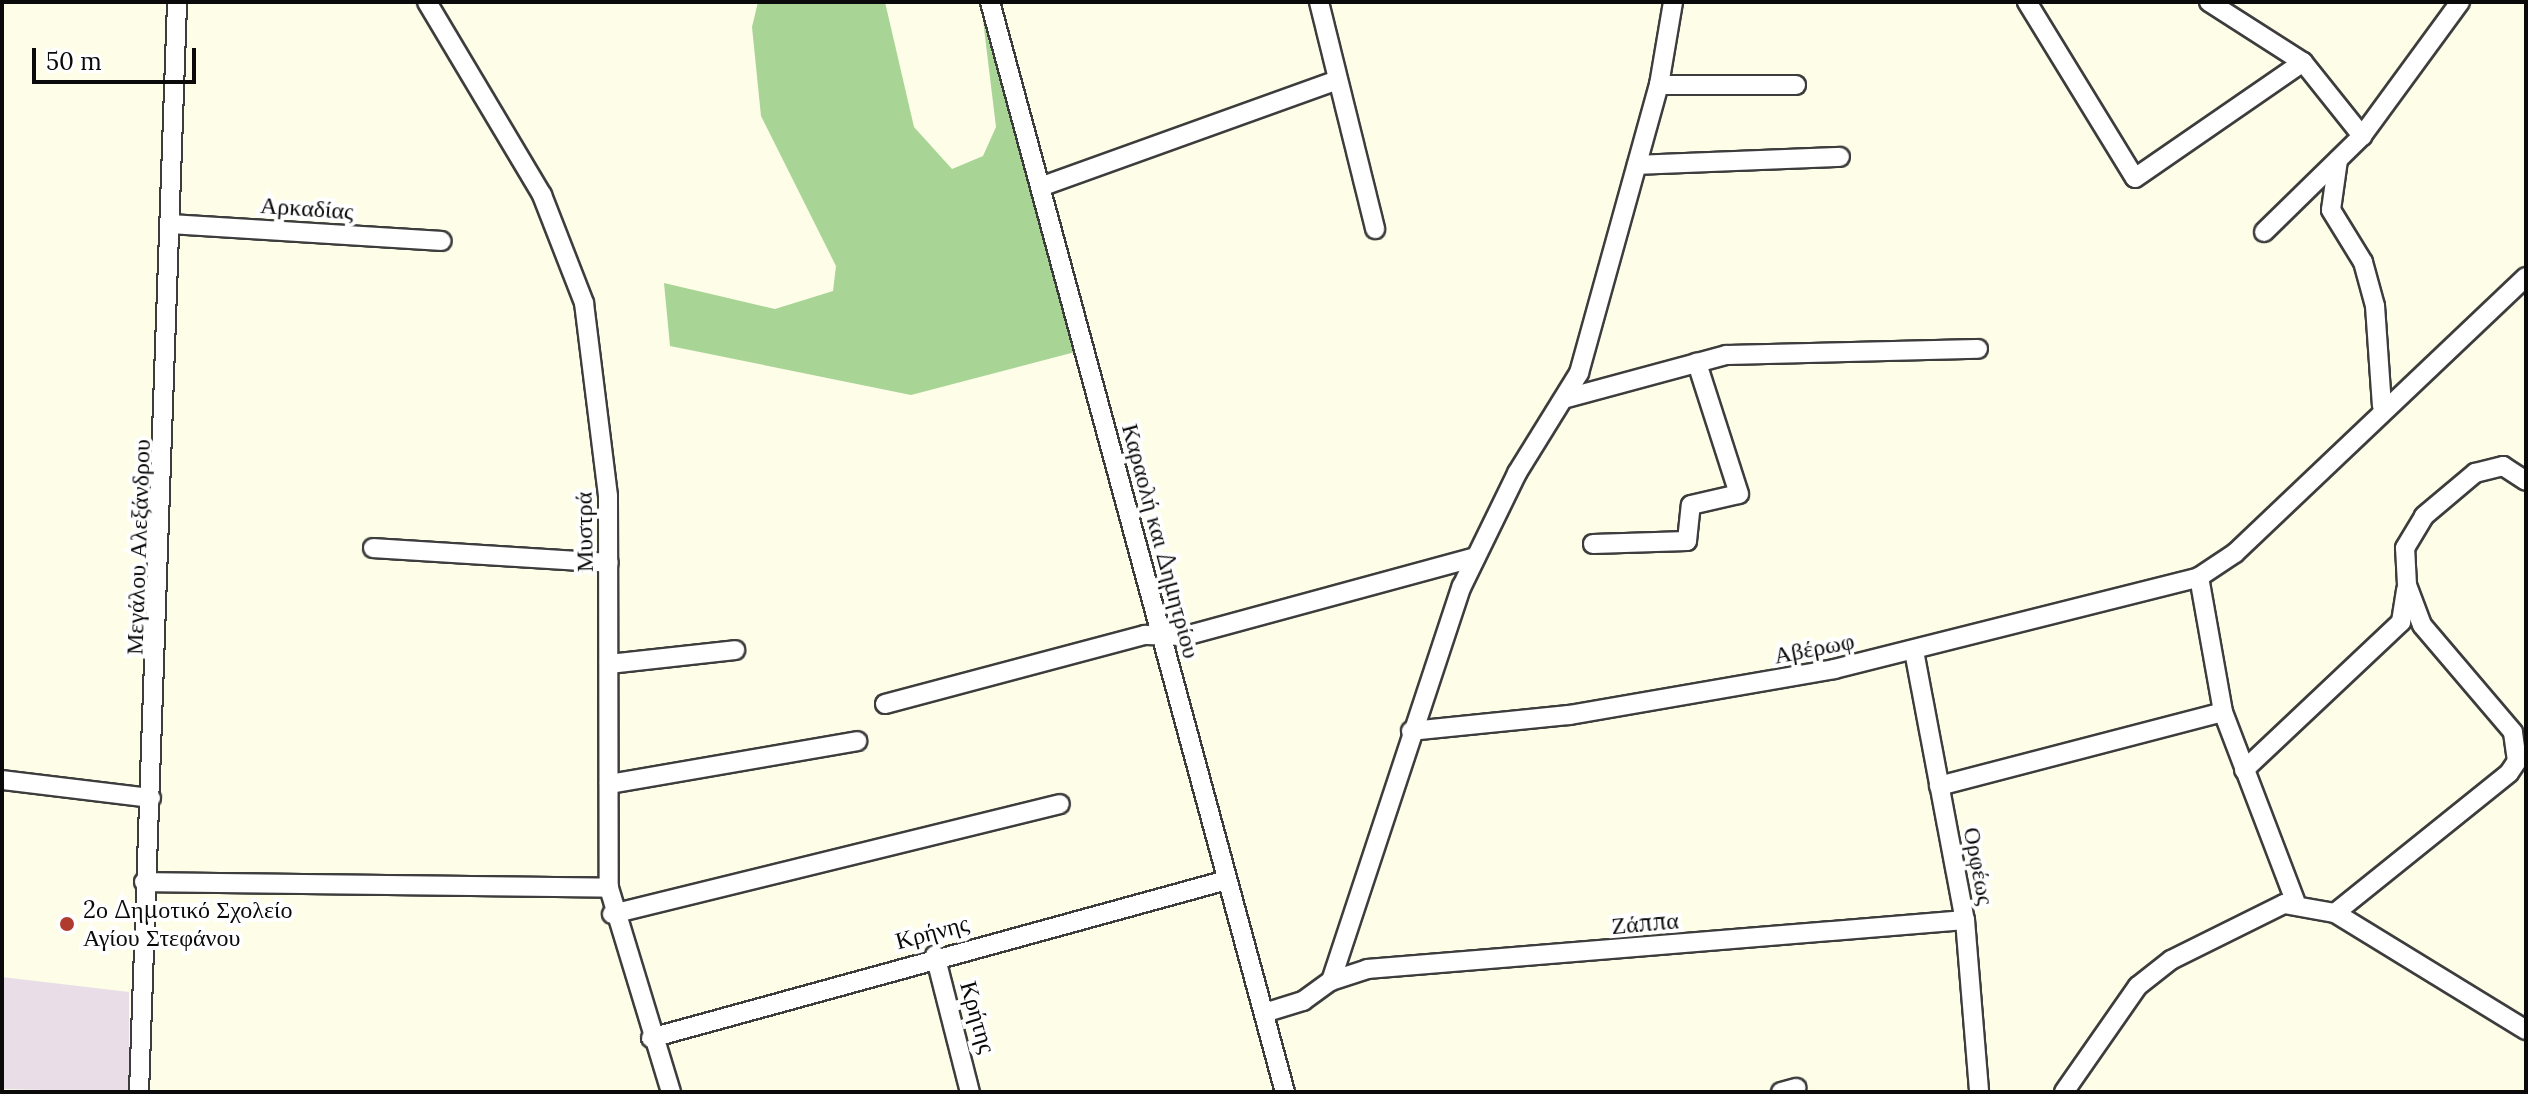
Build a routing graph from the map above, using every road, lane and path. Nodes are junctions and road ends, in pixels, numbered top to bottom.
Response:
1 (177, 2) edge
2 (427, 2) edge
3 (990, 2) edge
4 (1319, 2) edge
5 (1673, 2) edge
6 (2027, 2) edge
7 (2209, 2) edge
8 (2460, 2) edge
9 (2303, 62) junction
10 (1338, 80) junction
11 (1659, 85) junction
12 (1796, 85) dead end
13 (2362, 136) junction
14 (1840, 157) dead end
15 (2338, 160) junction
16 (1637, 165) junction
17 (1043, 186) junction
18 (171, 224) junction
19 (1375, 229) dead end
20 (2264, 232) dead end
21 (441, 241) dead end
22 (2526, 277) edge
23 (1978, 349) dead end
24 (1697, 363) junction
25 (1567, 398) junction
26 (2382, 406) junction
27 (2526, 481) edge
28 (1593, 544) dead end
29 (373, 548) dead end
30 (1475, 557) junction
31 (609, 563) junction
32 (2199, 577) junction
33 (2407, 585) junction
34 (1160, 636) junction
35 (735, 650) dead end
36 (1914, 651) junction
37 (609, 664) junction
38 (885, 704) dead end
39 (2223, 712) junction
40 (1411, 731) junction
41 (857, 741) dead end
42 (2244, 770) junction
43 (2, 780) edge
44 (609, 784) junction
45 (1939, 786) junction
46 (151, 798) junction
47 (1060, 804) dead end
48 (1227, 880) junction
49 (144, 882) junction
50 (609, 888) junction
51 (2295, 901) junction
52 (2335, 913) junction
53 (612, 914) junction
54 (1965, 920) junction
55 (935, 955) junction
56 (1331, 981) junction
57 (1264, 1013) junction
58 (2526, 1030) edge
59 (651, 1038) junction
60 (139, 1092) edge
61 (671, 1092) edge
62 (970, 1092) edge
63 (1285, 1092) edge
64 (1979, 1092) edge
65 (2064, 1092) edge

1 - 18 street, Μεγάλου Αλεξάνδρου
2 - 31 street, Μυστρά
3 - 17 street, Καραολή και Δημητρίου
4 - 10 street
5 - 11 street
6 - 9 street
7 - 9 street
8 - 13 street
9 - 13 street
10 - 17 street
10 - 19 street
11 - 12 street
11 - 16 street
13 - 15 street
14 - 16 street
15 - 20 street
15 - 26 street
16 - 25 street
17 - 34 street, Καραολή και Δημητρίου
18 - 21 street, Αρκαδίας
18 - 46 street, Μεγάλου Αλεξάνδρου
22 - 26 street, Αβέρωφ
23 - 24 street
24 - 25 street
24 - 28 street
25 - 30 street
26 - 32 street, Αβέρωφ
27 - 33 street
29 - 31 street
30 - 34 street
30 - 40 street
31 - 37 street, Μυστρά
32 - 36 street, Αβέρωφ
32 - 39 street
33 - 42 street
33 - 52 street
34 - 38 street
34 - 48 street, Καραολή και Δημητρίου
35 - 37 street
36 - 40 street, Αβέρωφ
36 - 45 street, Ορφέως
37 - 44 street, Μυστρά
39 - 42 street
39 - 45 street
40 - 56 street
41 - 44 street
42 - 51 street
43 - 46 street
44 - 50 street, Μυστρά
45 - 54 street, Ορφέως
46 - 49 street, Μεγάλου Αλεξάνδρου
47 - 53 street
48 - 55 street, Κρήνης
48 - 57 street, Καραολή και Δημητρίου
49 - 50 street
49 - 60 street, Μεγάλου Αλεξάνδρου
50 - 53 street, Μυστρά
51 - 52 street
51 - 65 street
52 - 58 street
53 - 59 street, Μυστρά
54 - 56 street, Ζάππα
54 - 64 street, Ορφέως
55 - 59 street, Κρήνης
55 - 62 street, Κρήτης
56 - 57 street, Ζάππα
57 - 63 street, Καραολή και Δημητρίου
59 - 61 street, Μυστρά

